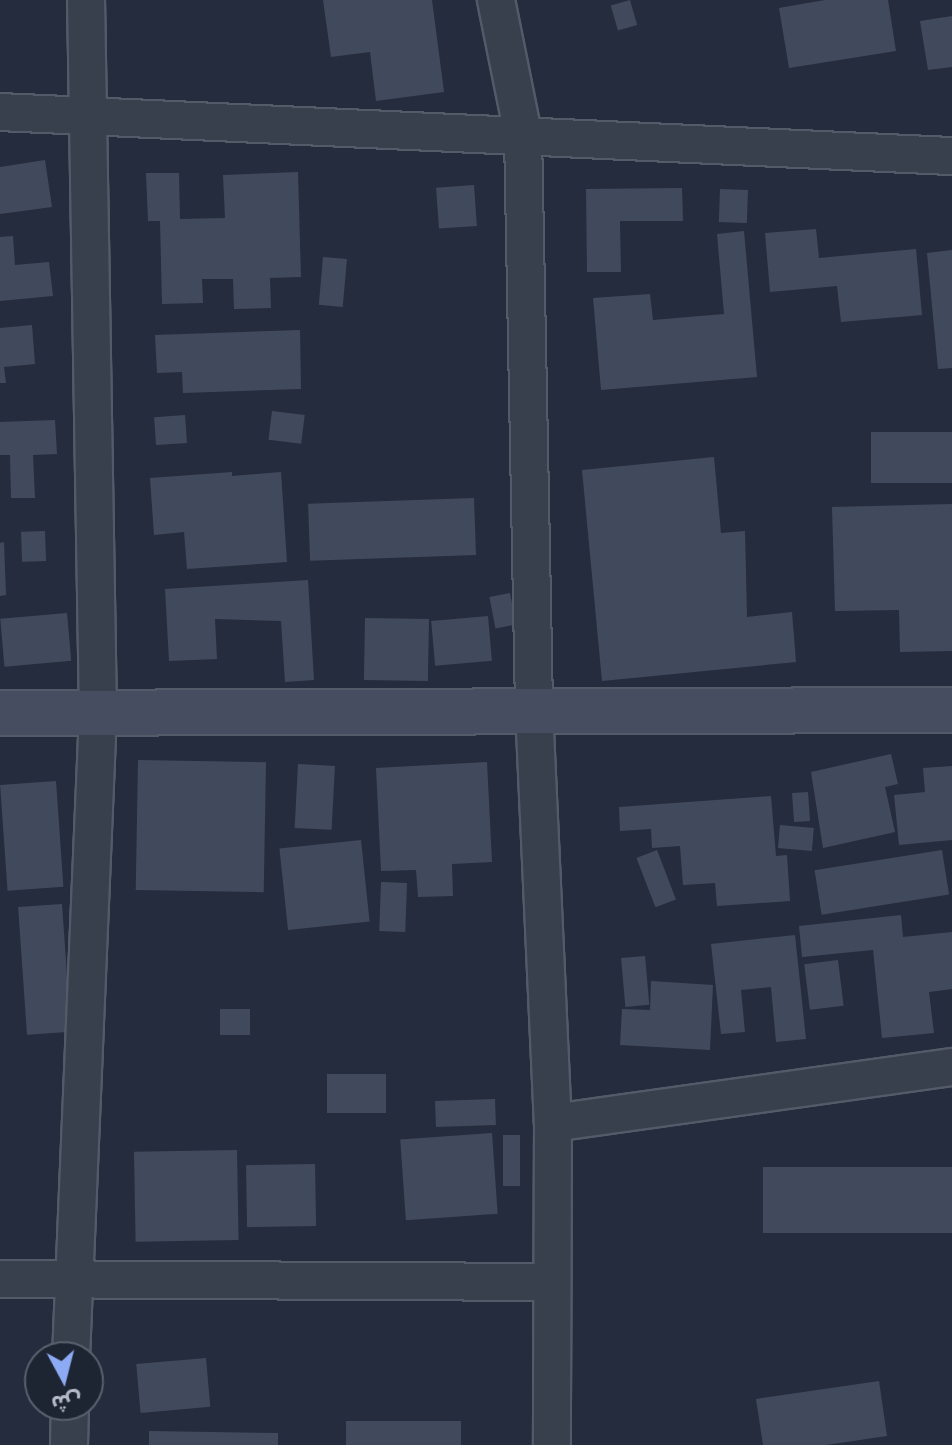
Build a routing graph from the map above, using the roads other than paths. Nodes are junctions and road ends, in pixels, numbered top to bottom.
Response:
1 (86, 0) edge
2 (496, 0) edge
3 (0, 112) edge
4 (92, 114) junction
5 (523, 134) junction
6 (952, 156) edge
7 (534, 708) junction
8 (952, 710) edge
9 (0, 713) edge
10 (98, 714) junction
11 (952, 1067) edge
12 (553, 1123) junction
13 (0, 1279) edge
14 (73, 1280) junction
15 (550, 1282) junction
16 (71, 1341) edge
17 (70, 1421) edge
18 (69, 1445) edge
19 (552, 1445) edge

1 - 4 street
2 - 5 street
3 - 4 street
4 - 5 street
4 - 10 street
5 - 6 street
5 - 7 street
7 - 8 street
7 - 10 street
7 - 12 street
9 - 10 street
10 - 14 street
11 - 12 street
12 - 15 street
13 - 14 street
14 - 15 street
14 - 16 street
15 - 19 street
17 - 18 street

